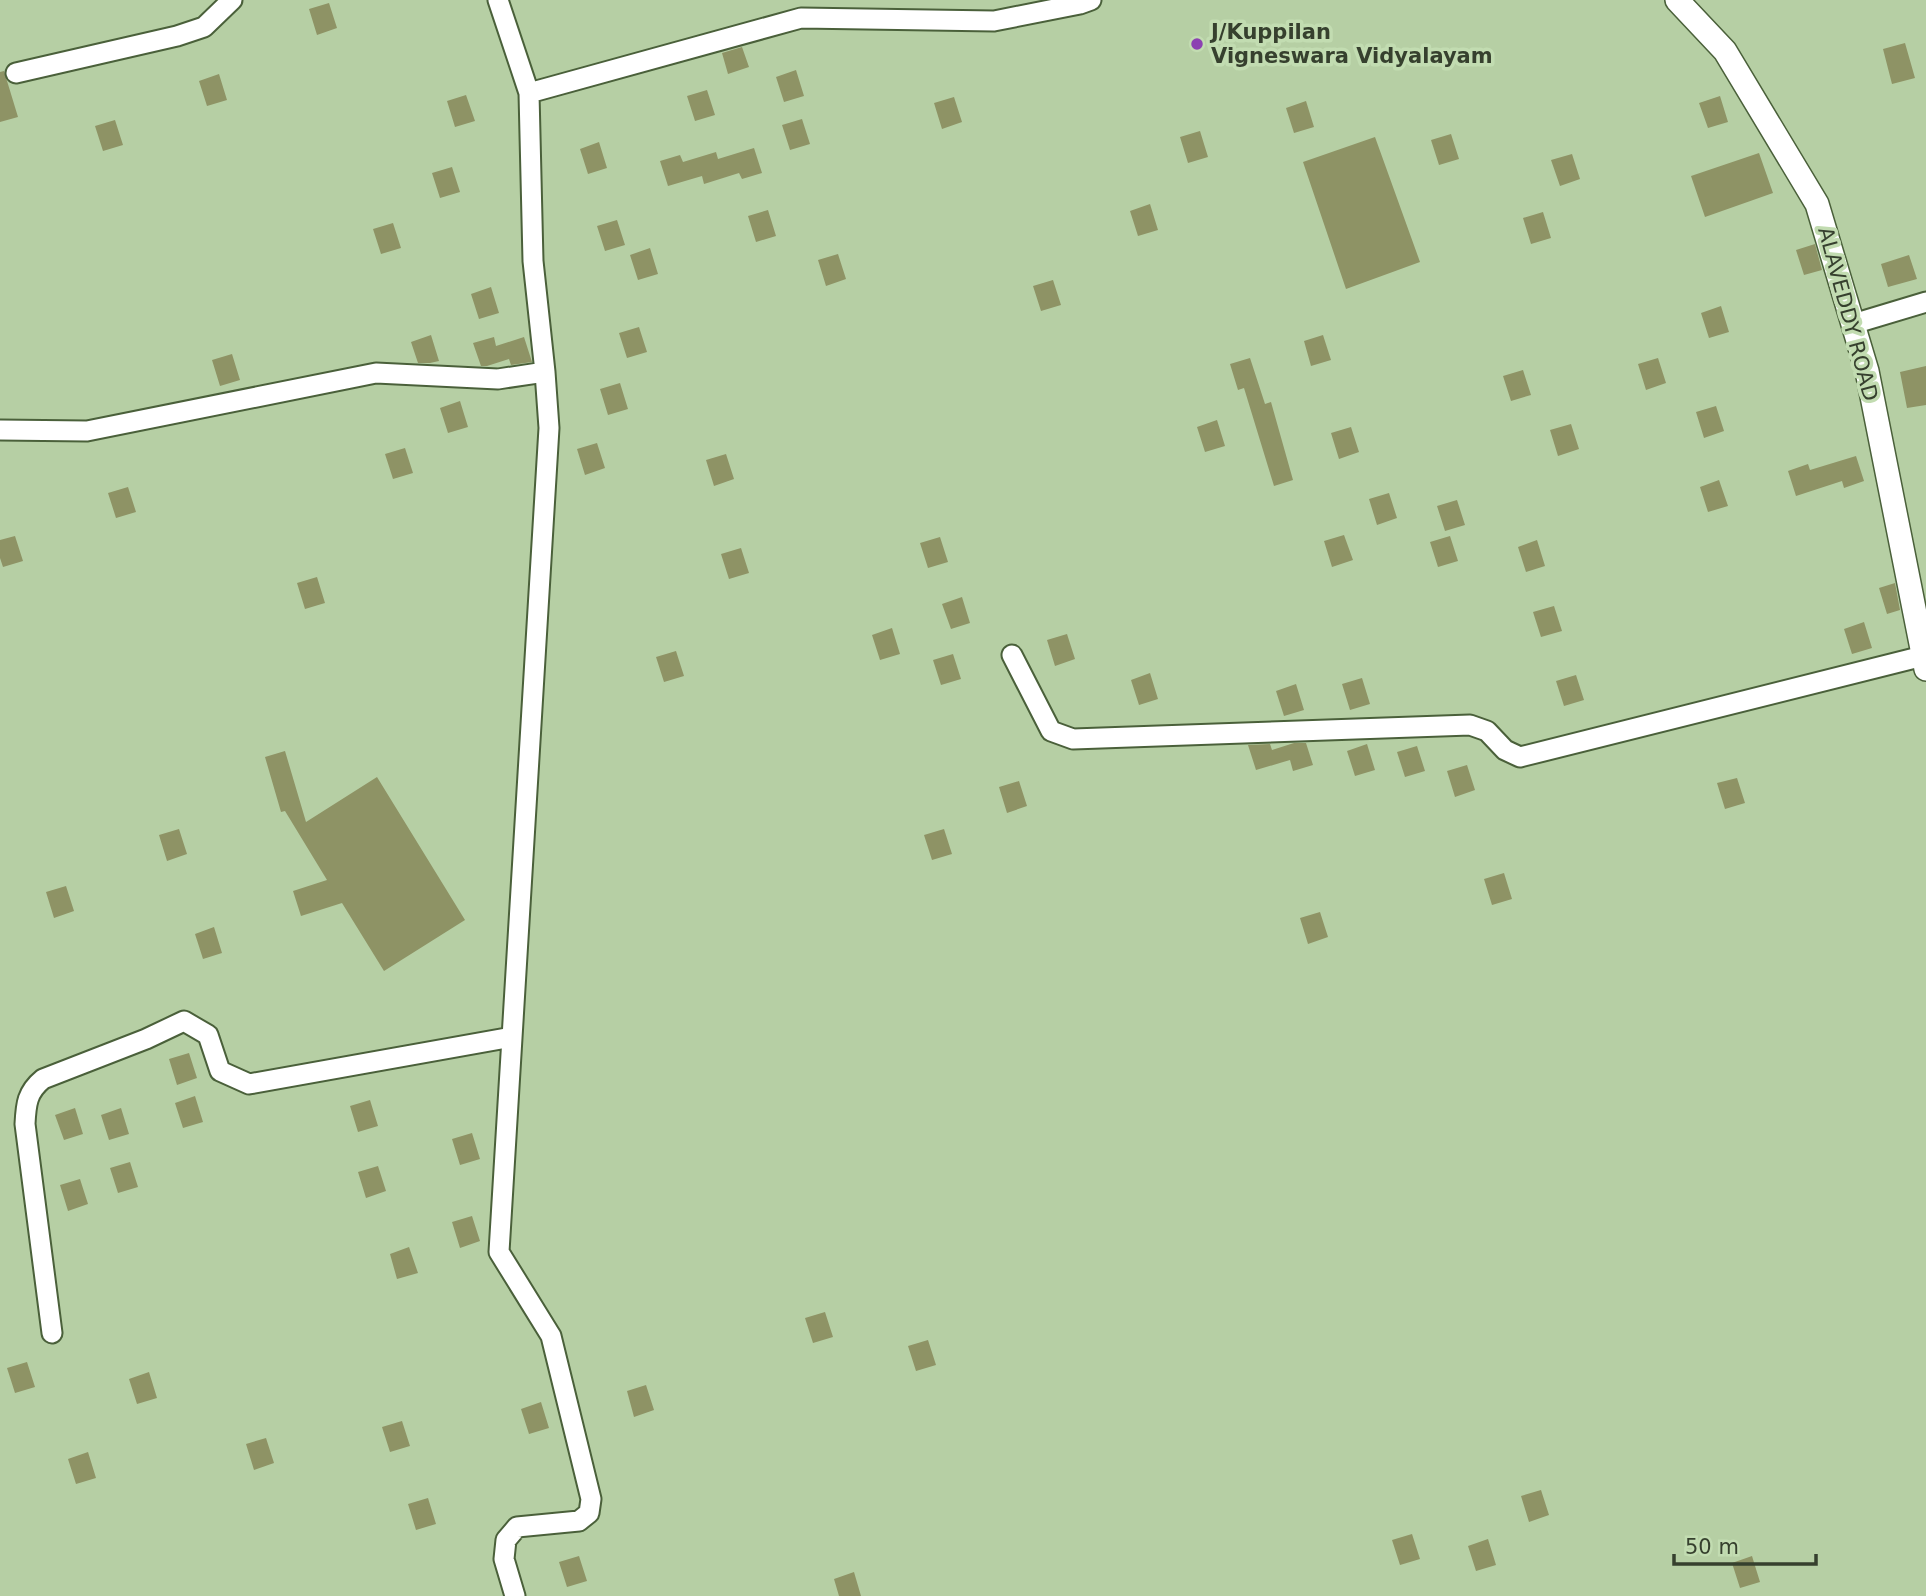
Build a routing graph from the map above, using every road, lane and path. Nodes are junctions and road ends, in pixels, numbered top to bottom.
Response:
1 (232, 0) edge
2 (498, 0) edge
3 (1091, 0) edge
4 (1677, 0) edge
5 (16, 73) dead end
6 (529, 93) junction
7 (1926, 302) edge
8 (1853, 324) junction
9 (545, 372) junction
10 (0, 430) edge
11 (1918, 585) edge
12 (1012, 655) dead end
13 (1925, 662) edge
14 (512, 1037) junction
15 (52, 1333) dead end
16 (515, 1596) edge

1 - 5 street
2 - 6 street
3 - 6 street
4 - 8 street, ALAVEDDY ROAD
6 - 9 street
7 - 8 street
8 - 11 street, ALAVEDDY ROAD
9 - 10 street
9 - 14 street
11 - 13 street, ALAVEDDY ROAD
12 - 13 street
14 - 15 street
14 - 16 street

